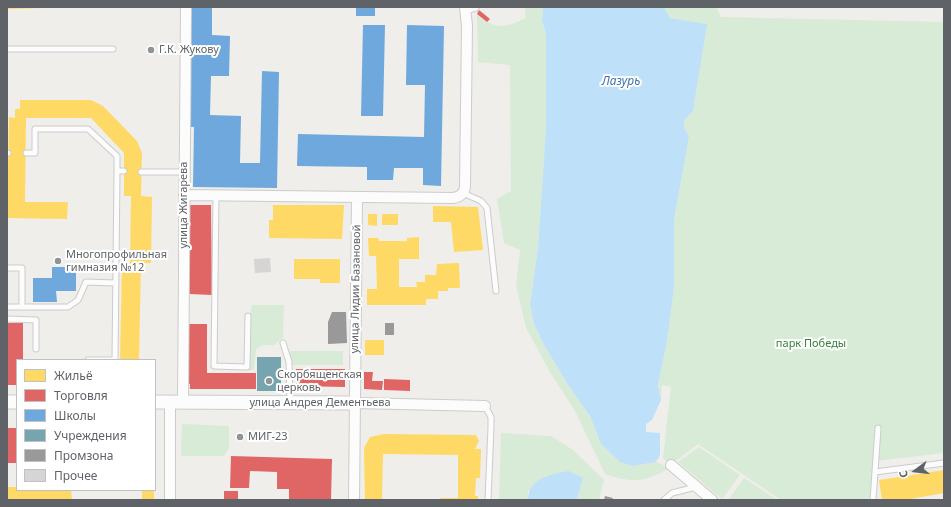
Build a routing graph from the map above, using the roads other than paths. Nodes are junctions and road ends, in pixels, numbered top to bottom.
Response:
1 (186, 7) edge
2 (476, 8) edge
3 (465, 9) edge
4 (7, 49) edge
5 (113, 49) dead end
6 (26, 153) dead end
7 (117, 171) junction
8 (124, 171) dead end
9 (141, 172) dead end
10 (184, 172) junction
11 (463, 193) junction
12 (184, 195) junction
13 (216, 195) junction
14 (358, 197) junction
15 (7, 268) edge
16 (116, 282) junction
17 (496, 291) dead end
18 (7, 307) edge
19 (22, 307) junction
20 (248, 316) dead end
21 (7, 320) edge
22 (283, 343) dead end
23 (36, 349) dead end
24 (115, 359) edge
25 (156, 402) edge
26 (177, 402) junction
27 (290, 402) junction
28 (355, 403) junction
29 (485, 406) joint
30 (878, 428) dead end
31 (944, 463) edge
32 (671, 465) dead end
33 (875, 472) junction
34 (696, 487) junction
35 (170, 500) edge
36 (354, 500) edge
37 (488, 500) edge
38 (664, 500) edge
39 (712, 500) edge
40 (873, 500) edge

1 - 10 street, улица Жигарева
2 - 3 lane
3 - 11 street
4 - 5 lane
6 - 7 lane
7 - 8 lane
7 - 16 lane
9 - 10 lane
10 - 12 street, улица Жигарева
11 - 14 street
11 - 17 lane
12 - 13 street
12 - 26 street, улица Жигарева
13 - 14 street
13 - 20 lane
14 - 28 street, улица Лидии Базановой
15 - 19 lane
16 - 19 lane
16 - 24 lane
18 - 19 lane
21 - 23 lane
22 - 27 lane
25 - 26 street, улица Андрея Дементьева
26 - 27 street, улица Андрея Дементьева
26 - 35 street, улица Жигарева
27 - 28 street, улица Андрея Дементьева
28 - 29 street, улица Андрея Дементьева
28 - 36 street, улица Лидии Базановой
29 - 37 lane
30 - 33 lane
31 - 33 lane
32 - 34 street
33 - 40 lane
34 - 38 lane
34 - 39 street

